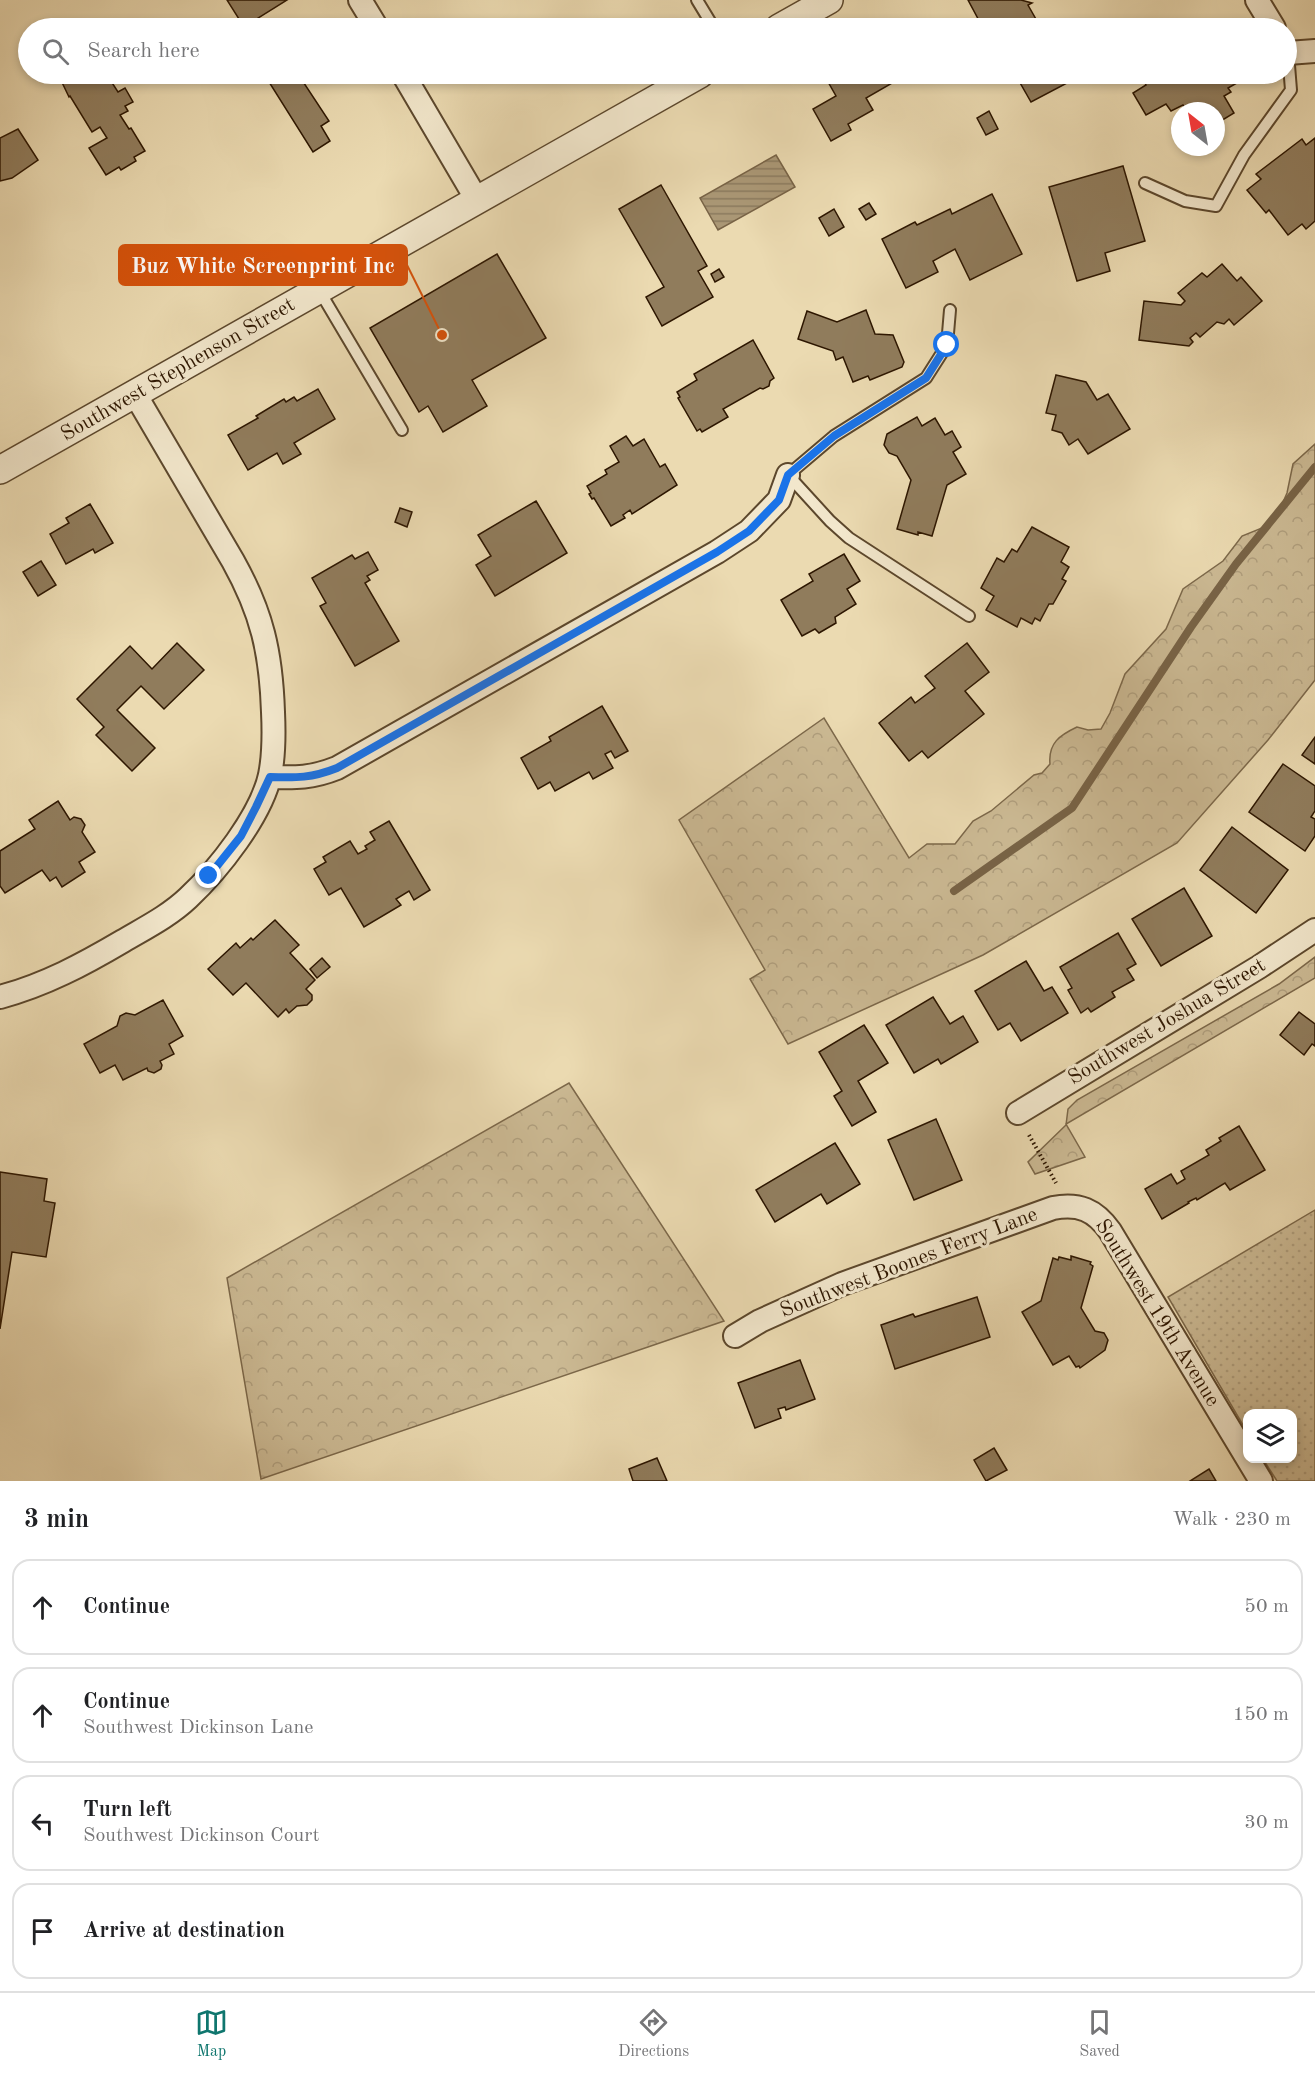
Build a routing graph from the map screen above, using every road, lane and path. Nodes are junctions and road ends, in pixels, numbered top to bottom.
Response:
1 (360, 0) edge
2 (697, 0) edge
3 (830, 0) edge
4 (1257, 0) edge
5 (371, 18) edge
6 (708, 18) edge
7 (797, 18) edge
8 (1268, 18) edge
9 (1315, 51) edge
10 (1297, 52) edge
11 (409, 84) edge
12 (682, 84) edge
13 (1290, 84) edge
14 (1145, 183) dead end
15 (477, 200) junction
16 (318, 290) junction
17 (950, 310) dead end
18 (135, 394) junction
19 (402, 430) dead end
20 (0, 470) edge
21 (788, 475) junction
22 (969, 616) dead end
23 (270, 777) junction
24 (1315, 930) edge
25 (0, 997) edge
26 (1018, 1113) joint
27 (1066, 1205) junction
28 (1088, 1209) joint
29 (735, 1336) dead end
30 (1261, 1481) edge

1 - 5 street
2 - 6 lane
3 - 7 street
4 - 8 street
9 - 10 street
11 - 15 street
12 - 15 street, Southwest Stephenson Street
13 - 14 lane
15 - 16 street, Southwest Stephenson Street
16 - 18 street, Southwest Stephenson Street
16 - 19 lane
17 - 21 lane
18 - 20 street, Southwest Stephenson Street
18 - 23 street
21 - 22 lane
21 - 23 street
23 - 25 street
24 - 26 street, Southwest Joshua Street
26 - 27 path
27 - 28 street, Southwest Boones Ferry Lane
27 - 29 street, Southwest Boones Ferry Lane
28 - 30 street, Southwest 19th Avenue

